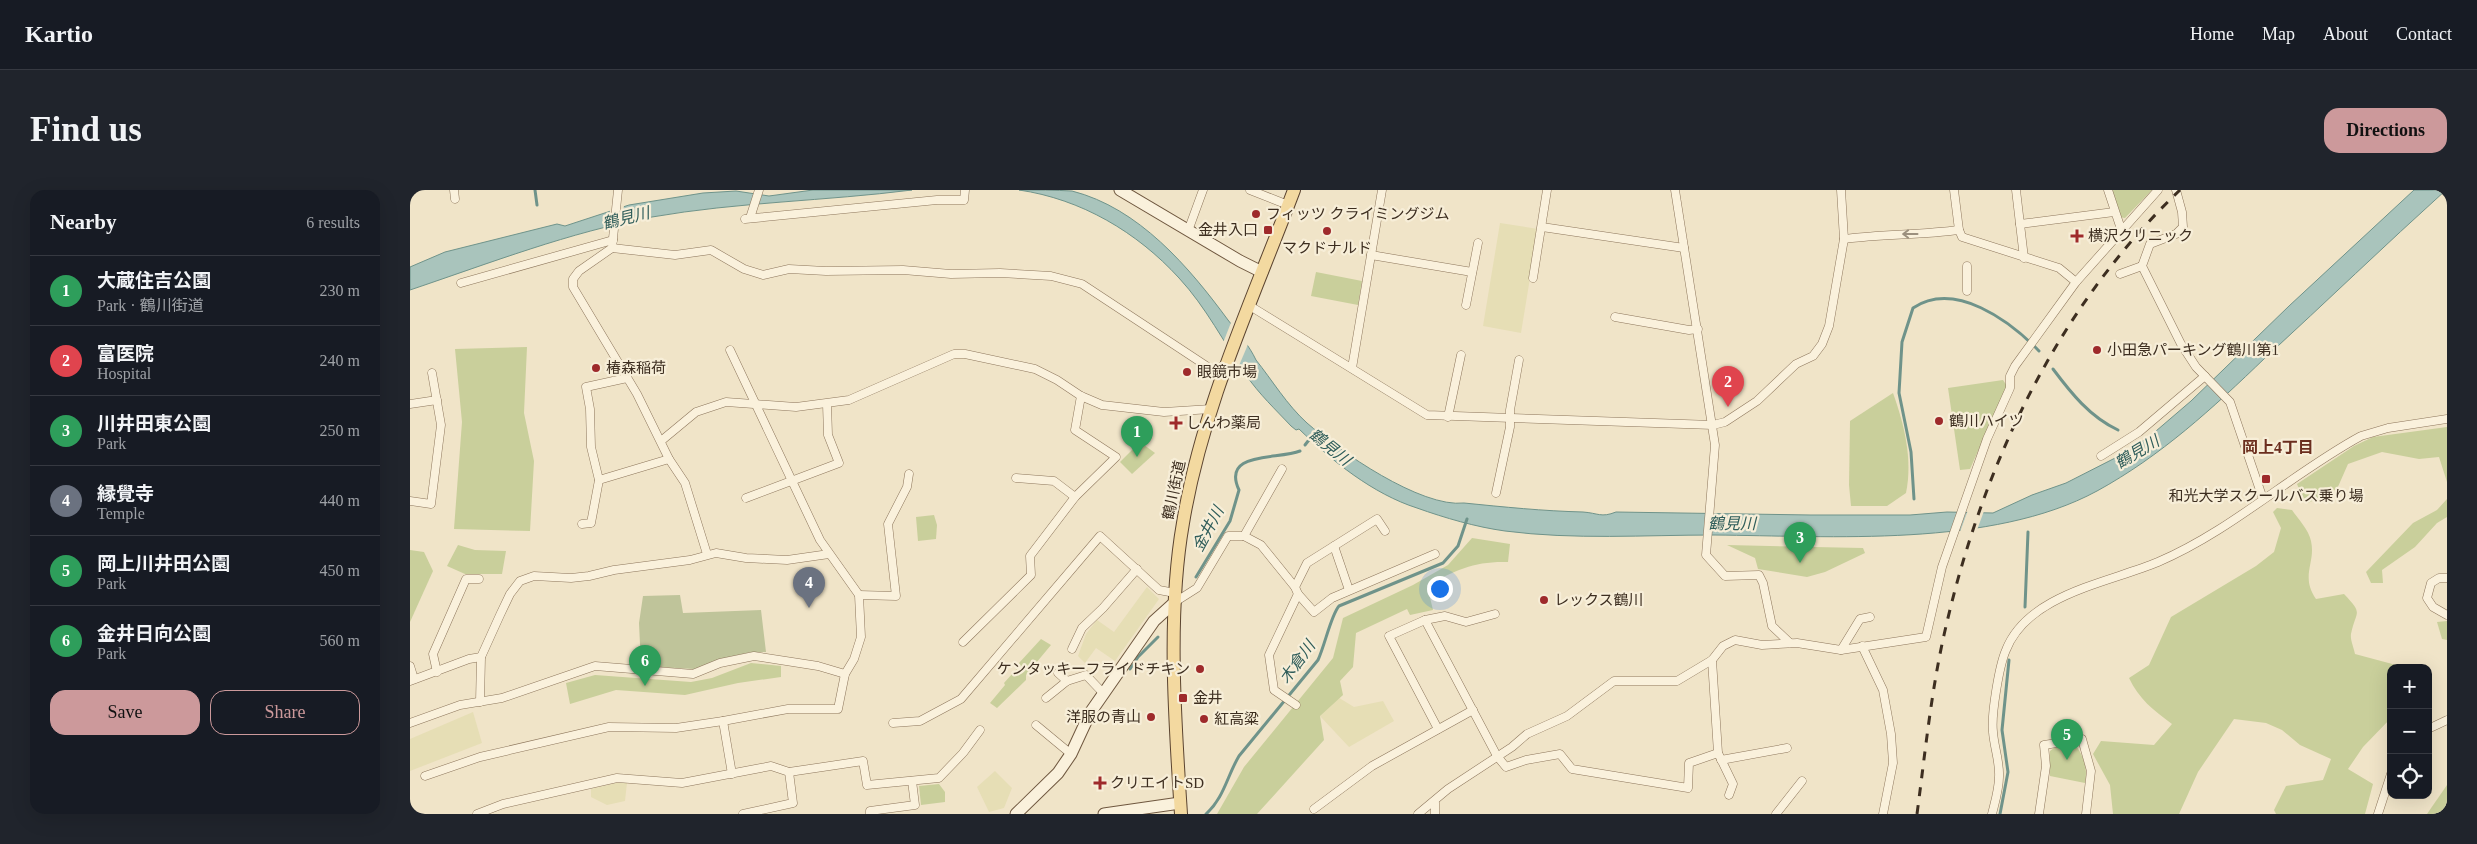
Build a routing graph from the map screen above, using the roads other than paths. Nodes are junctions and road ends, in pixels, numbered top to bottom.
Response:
1 (454, 190) edge
2 (618, 190) edge
3 (759, 190) edge
4 (1120, 190) edge
5 (1203, 190) edge
6 (1250, 190) edge
7 (1294, 190) edge
8 (1382, 190) edge
9 (1547, 190) edge
10 (1675, 190) edge
11 (1842, 190) edge
12 (1954, 190) edge
13 (2016, 190) edge
14 (2108, 190) edge
15 (2158, 190) edge
16 (2176, 190) edge
17 (966, 193) edge
18 (456, 199) dead end
19 (1288, 205) junction
20 (2114, 212) junction
21 (2020, 224) junction
22 (1542, 227) junction
23 (2121, 229) junction
24 (1188, 230) junction
25 (1959, 230) junction
26 (1844, 239) junction
27 (613, 241) junction
28 (1478, 243) dead end
29 (1684, 248) junction
30 (1371, 255) junction
31 (2024, 258) junction
32 (1968, 266) dead end
33 (2142, 266) junction
34 (1262, 272) junction
35 (1472, 272) junction
36 (2120, 274) dead end
37 (1533, 278) dead end
38 (2076, 282) junction
39 (461, 284) dead end
40 (1967, 291) dead end
41 (1466, 305) dead end
42 (1250, 306) junction
43 (1615, 317) dead end
44 (1698, 329) junction
45 (730, 350) dead end
46 (1461, 355) dead end
47 (1519, 360) dead end
48 (1352, 368) junction
49 (432, 373) dead end
50 (1224, 374) junction
51 (2206, 377) junction
52 (627, 378) junction
53 (1081, 396) junction
54 (437, 400) junction
55 (755, 403) junction
56 (410, 404) edge
57 (827, 404) junction
58 (1211, 410) junction
59 (1448, 417) junction
60 (2447, 419) edge
61 (1510, 420) junction
62 (1713, 425) junction
63 (661, 441) junction
64 (2101, 456) dead end
65 (669, 459) junction
66 (1282, 469) dead end
67 (909, 474) dead end
68 (1016, 478) dead end
69 (600, 480) junction
70 (791, 482) junction
71 (1496, 493) dead end
72 (1076, 497) junction
73 (746, 498) dead end
74 (2263, 499) junction
75 (410, 501) edge
76 (582, 524) dead end
77 (1384, 531) dead end
78 (1244, 536) junction
79 (1334, 546) junction
80 (707, 554) junction
81 (829, 554) junction
82 (1435, 554) dead end
83 (1137, 569) junction
84 (2447, 578) edge
85 (479, 579) dead end
86 (1297, 590) junction
87 (1349, 590) junction
88 (859, 595) junction
89 (1175, 597) junction
90 (1495, 614) dead end
91 (2447, 615) edge
92 (1870, 618) dead end
93 (1426, 620) junction
94 (963, 642) dead end
95 (1790, 643) junction
96 (1862, 646) junction
97 (1072, 649) dead end
98 (1841, 650) junction
99 (481, 657) junction
100 (1712, 660) junction
101 (410, 666) edge
102 (437, 672) junction
103 (1058, 673) dead end
104 (845, 674) junction
105 (412, 680) edge
106 (1067, 681) junction
107 (1104, 694) junction
108 (1046, 698) dead end
109 (480, 702) junction
110 (1293, 703) dead end
111 (1473, 710) junction
112 (2447, 720) edge
113 (920, 721) junction
114 (723, 722) junction
115 (410, 723) edge
116 (893, 723) dead end
117 (1036, 725) dead end
118 (928, 726) dead end
119 (2432, 728) edge
120 (1438, 729) junction
121 (980, 730) dead end
122 (1787, 748) dead end
123 (1071, 754) junction
124 (1497, 756) junction
125 (1720, 757) junction
126 (789, 772) junction
127 (732, 774) junction
128 (425, 776) dead end
129 (1802, 781) dead end
130 (912, 782) junction
131 (2387, 786) edge
132 (1729, 795) dead end
133 (1434, 803) junction
134 (1180, 809) edge
135 (1314, 809) dead end
136 (477, 814) edge
137 (743, 814) edge
138 (870, 814) edge
139 (1016, 814) edge
140 (1104, 814) edge
141 (1418, 814) edge
142 (1435, 814) edge
143 (1776, 814) edge
144 (1882, 814) edge
145 (1992, 814) edge
146 (2039, 814) edge
147 (2086, 814) edge
148 (2378, 814) edge

1 - 18 street
2 - 27 street
3 - 17 street
4 - 24 street
5 - 24 street
6 - 19 street
7 - 19 main road, 鶴川街道
8 - 30 street
9 - 22 street
10 - 29 street
11 - 26 street
12 - 25 street
13 - 21 street
14 - 20 street
15 - 23 street
16 - 33 street
19 - 34 main road, 鶴川街道
20 - 21 street
20 - 23 street
21 - 31 street
22 - 29 street
22 - 37 street
23 - 38 street
24 - 34 street
25 -> 26 street
25 - 31 street
26 - 62 street
27 - 39 street
27 - 50 street
27 - 52 street
28 - 35 street
29 - 44 street
30 - 35 street
30 - 48 street
31 - 38 street
32 - 40 street
33 - 36 street
33 - 51 street
34 - 42 main road, 鶴川街道
35 - 41 street
38 - 96 street
42 - 48 street
42 - 50 main road, 鶴川街道
43 - 44 street
44 - 62 street
45 - 55 street
46 - 59 street
47 - 61 street
48 - 59 street
49 - 54 street
50 - 58 main road, 鶴川街道
51 - 64 street
51 - 74 street
52 - 63 street
52 - 69 street
53 - 57 street
53 - 58 street
53 - 72 street
54 - 56 street
54 - 75 street
55 - 57 street
55 - 63 street
55 - 70 street
57 - 70 street
58 - 89 main road, 鶴川街道
59 - 61 street
60 - 74 street
61 - 62 street
61 - 71 street
62 - 95 street
63 - 65 street
65 - 69 street
65 - 80 street
66 - 78 street
67 - 88 street
68 - 72 street
69 - 76 street
70 - 73 street
70 - 81 street
72 - 94 street
74 - 145 street
77 - 79 street
78 - 86 street
78 - 89 street
79 - 86 street
79 - 87 street
80 - 81 street
80 - 99 street
81 - 88 street
82 - 87 street
83 - 89 street
83 - 97 street
83 - 113 street
84 - 91 street
85 - 102 street
86 - 87 street
86 - 110 street
88 - 104 street
89 - 107 street
89 - 134 main road, 鶴川街道
90 - 93 street
92 - 98 street
93 - 111 street
93 - 120 street
95 - 98 street
95 - 100 street
96 - 98 street
96 - 144 street
99 - 102 street
99 - 109 street
100 - 124 street
100 - 125 street
101 - 105 street
102 - 105 street
103 - 106 street
104 - 109 street
104 - 114 street
106 - 107 street
106 - 108 street
107 - 123 street
109 - 115 street
111 - 120 street
111 - 124 street
112 - 119 street
113 - 116 street
113 - 118 street
114 - 127 street
114 - 128 street
117 - 123 street
120 - 135 street
121 - 130 street
122 - 125 street
123 - 139 street
124 - 125 street
124 - 133 street
125 - 132 street
126 - 127 street
126 - 130 street
126 - 137 street
127 - 136 street
129 - 143 street
130 - 138 street
131 - 148 street
133 - 141 street
133 - 142 street
134 - 140 street
146 - 147 street

